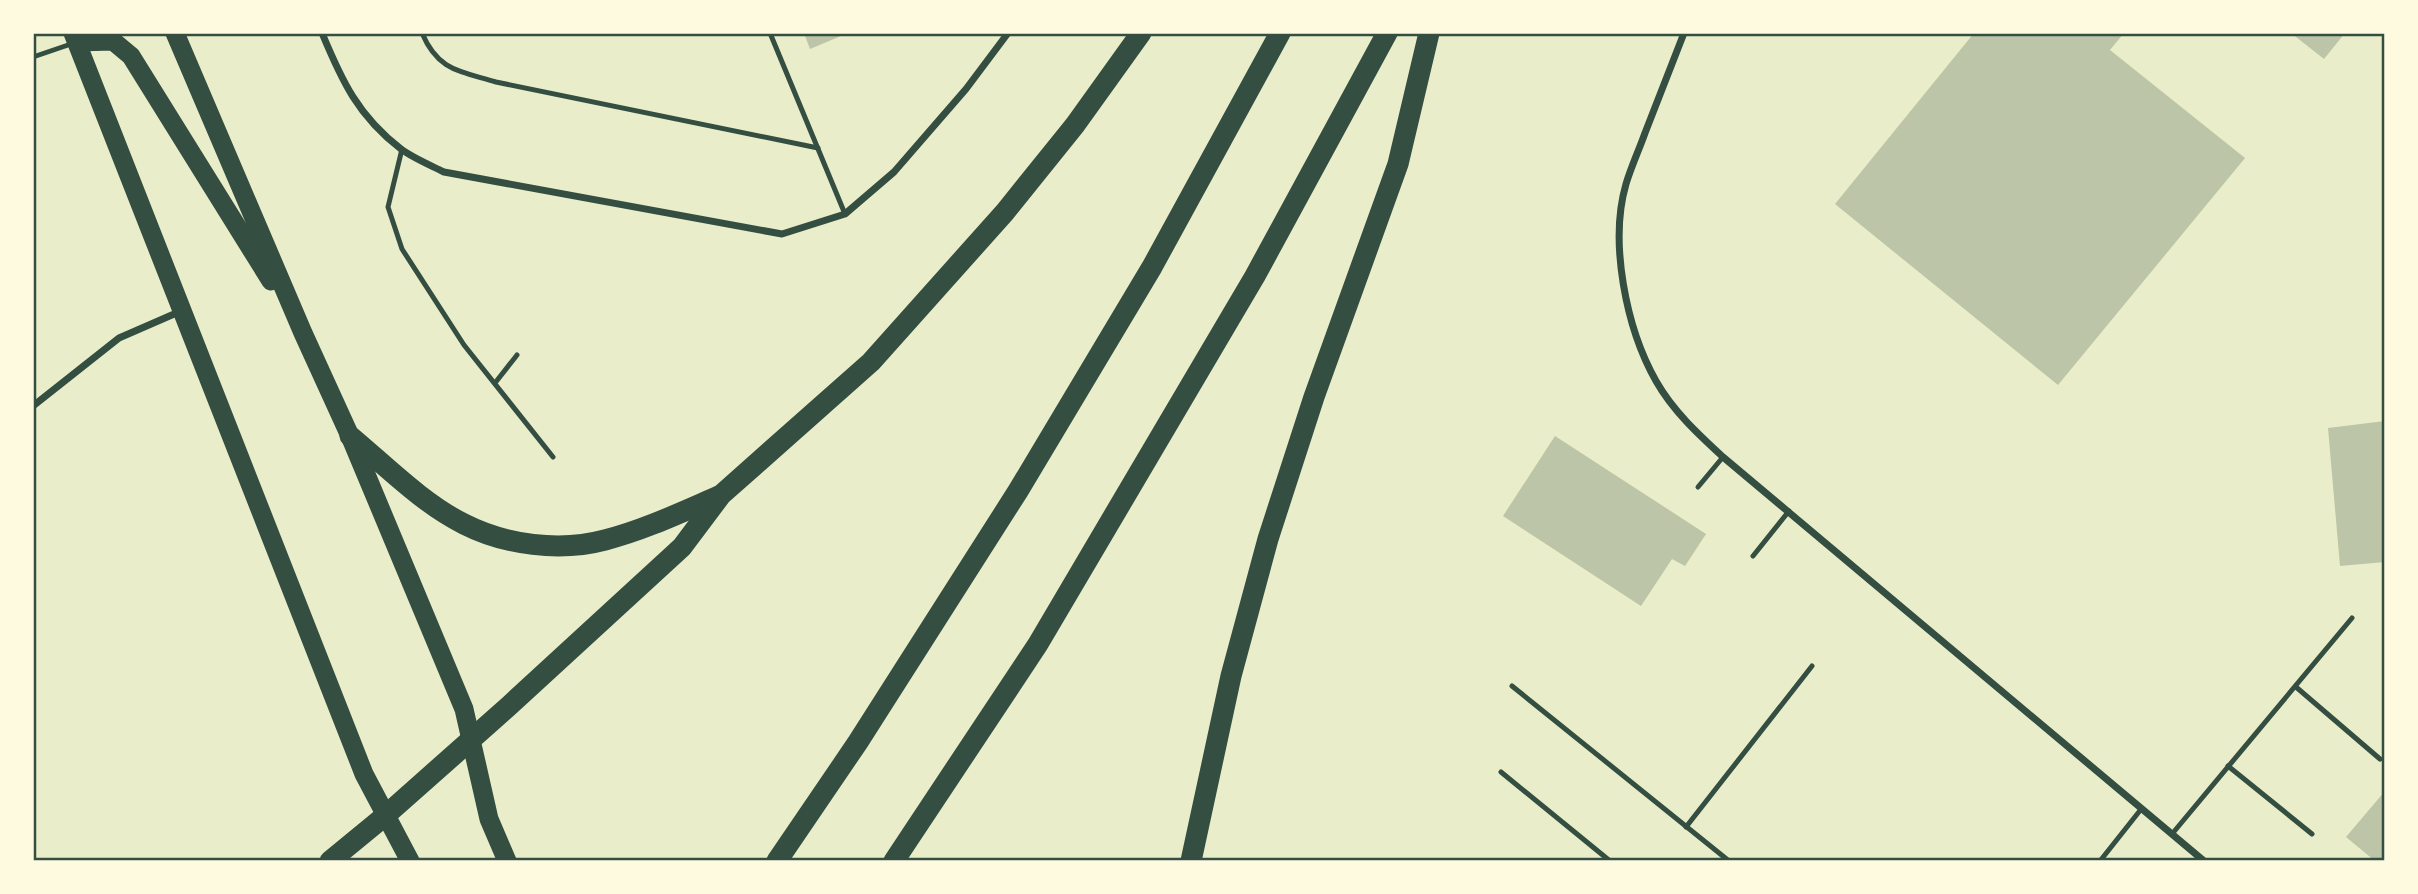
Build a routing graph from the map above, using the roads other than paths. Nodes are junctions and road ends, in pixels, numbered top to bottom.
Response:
1 (175, 33) edge
2 (322, 33) edge
3 (422, 33) edge
4 (769, 33) edge
5 (1008, 33) edge
6 (1141, 33) edge
7 (1280, 33) edge
8 (1387, 33) edge
9 (1429, 33) edge
10 (1684, 33) edge
11 (75, 38) edge
12 (33, 57) edge
13 (817, 148) junction
14 (401, 149) junction
15 (845, 214) junction
16 (182, 311) junction
17 (303, 333) junction
18 (517, 355) dead end
19 (495, 383) junction
20 (33, 407) edge
21 (350, 436) junction
22 (553, 457) dead end
23 (1723, 457) junction
24 (1698, 487) dead end
25 (721, 495) junction
26 (1789, 511) junction
27 (1753, 556) dead end
28 (2352, 618) dead end
29 (1812, 666) dead end
30 (1512, 686) dead end
31 (2295, 687) junction
32 (471, 741) junction
33 (2380, 759) dead end
34 (2228, 766) junction
35 (1500, 772) dead end
36 (2142, 808) junction
37 (386, 815) junction
38 (1686, 827) junction
39 (2172, 834) junction
40 (2312, 834) dead end
41 (330, 861) edge
42 (410, 861) edge
43 (507, 861) edge
44 (777, 861) edge
45 (894, 861) edge
46 (1191, 861) edge
47 (1610, 861) edge
48 (1729, 861) edge
49 (2100, 861) edge
50 (2204, 861) edge

1 - 17 highway
2 - 14 street
3 - 13 lane
4 - 13 lane
5 - 15 street
6 - 25 highway
7 - 44 highway
8 - 45 highway
9 - 46 highway
10 - 23 street
11 - 12 lane
11 - 16 highway
11 - 17 highway
13 - 15 lane
14 - 15 street
14 - 19 lane
16 - 20 street
16 - 37 highway
17 - 21 highway
18 - 19 lane
19 - 22 lane
21 - 25 highway
21 - 32 highway
23 - 24 lane
23 - 26 street
25 - 32 highway
26 - 27 lane
26 - 36 street
28 - 31 lane
29 - 38 lane
30 - 38 lane
31 - 33 lane
31 - 34 lane
32 - 37 highway
32 - 43 highway
34 - 39 lane
34 - 40 lane
35 - 47 lane
36 - 39 street
36 - 49 lane
37 - 41 highway
37 - 42 highway
38 - 48 lane
39 - 50 street

